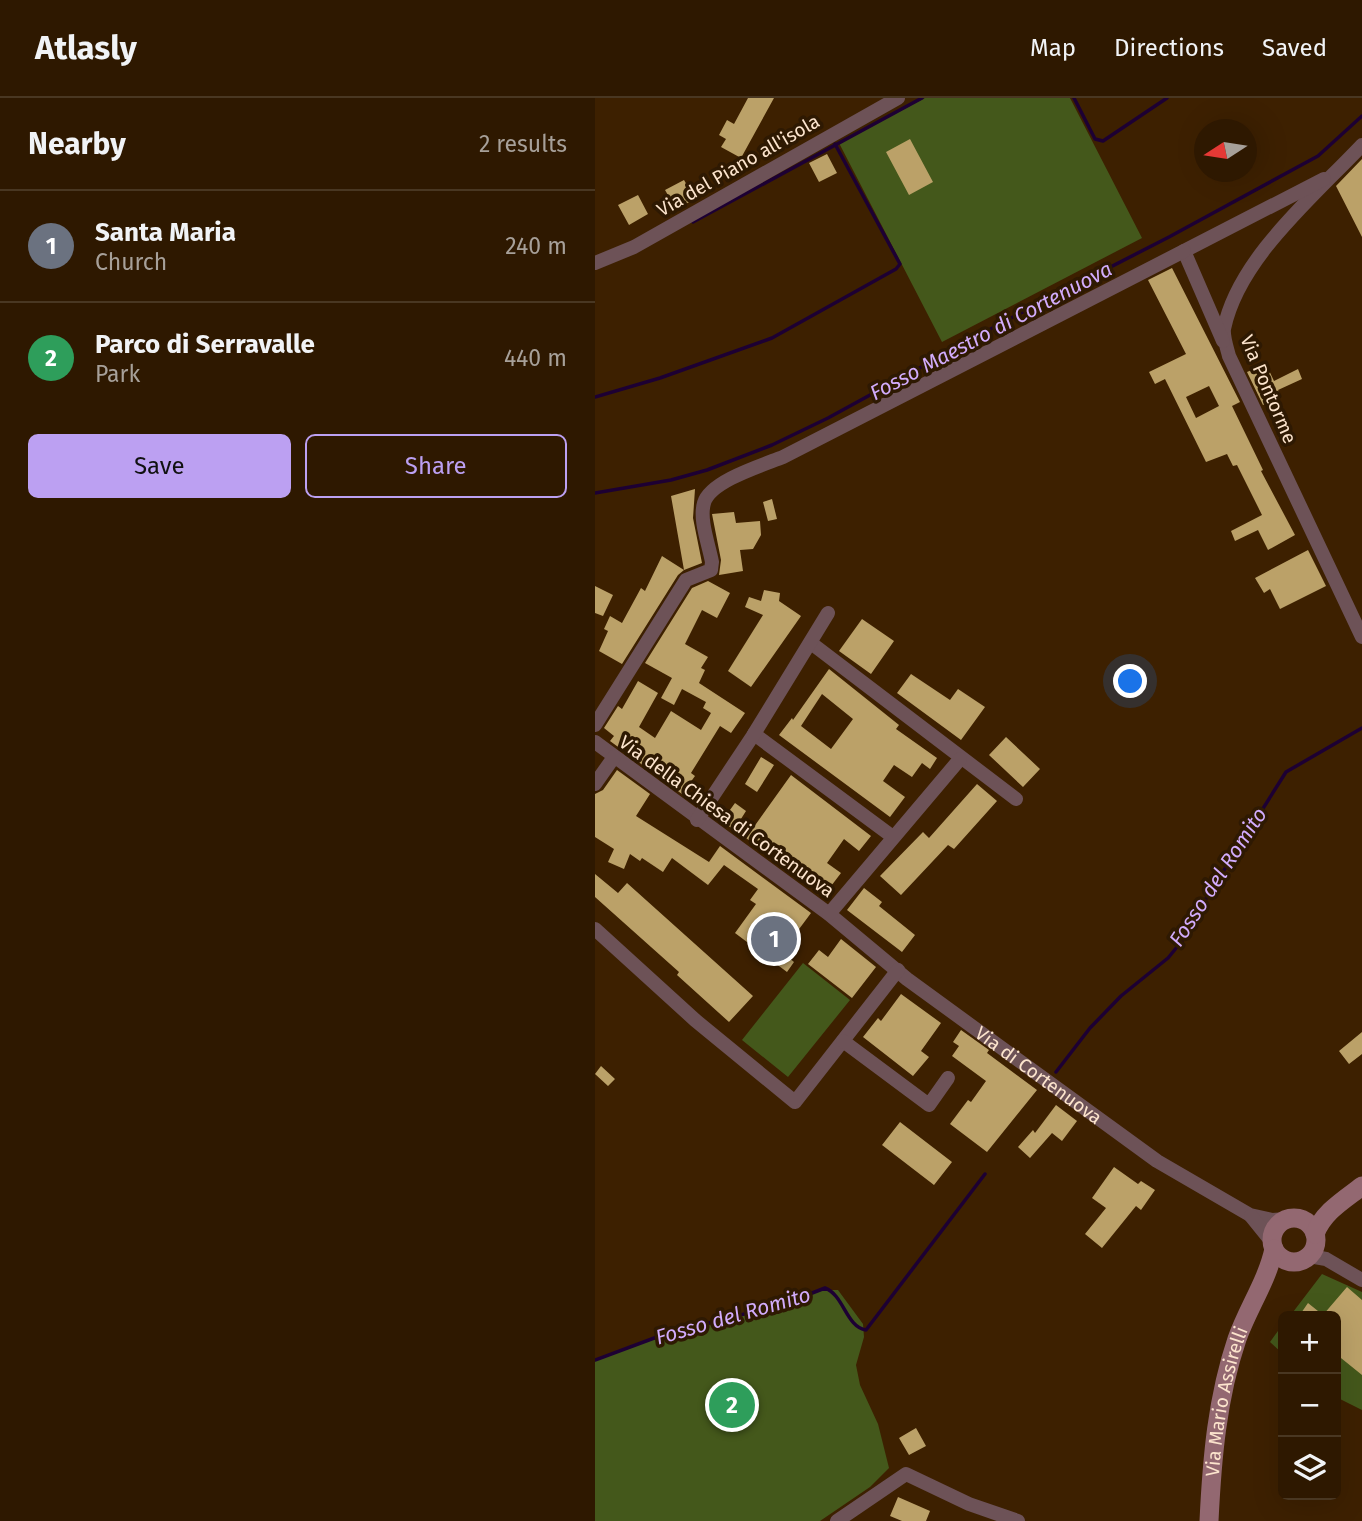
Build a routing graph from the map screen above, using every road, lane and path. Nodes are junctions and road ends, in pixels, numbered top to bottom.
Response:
1 (898, 98) edge
2 (1362, 145) edge
3 (1335, 174) junction
4 (1184, 251) junction
5 (595, 262) edge
6 (1229, 356) junction
7 (828, 613) dead end
8 (1362, 637) edge
9 (811, 643) junction
10 (595, 725) edge
11 (754, 734) junction
12 (595, 742) edge
13 (614, 757) junction
14 (960, 759) junction
15 (595, 784) edge
16 (1016, 799) dead end
17 (697, 820) junction
18 (893, 837) junction
19 (832, 917) junction
20 (595, 929) edge
21 (898, 970) junction
22 (843, 1041) junction
23 (948, 1078) dead end
24 (1362, 1186) edge
25 (1337, 1204) junction
26 (1250, 1215) junction
27 (1291, 1218) junction
28 (1273, 1246) junction
29 (1311, 1251) junction
30 (1362, 1280) edge
31 (1261, 1288) junction
32 (837, 1521) edge
33 (1018, 1521) edge
34 (1209, 1521) edge

1 - 5 street, Via del Piano all'isola
2 - 3 street, Via Pontorme
3 - 4 street
3 - 6 street, Via Pontorme
4 - 6 street
4 - 10 street
6 - 8 street, Via Pontorme
7 - 9 street
9 - 11 street
9 - 14 street
11 - 17 street
11 - 18 street
12 - 13 street, Via della Chiesa di Cortenuova
13 - 15 street
13 - 17 street, Via della Chiesa di Cortenuova
14 - 16 street
14 - 18 street
17 - 19 street, Via della Chiesa di Cortenuova
18 - 19 street
19 - 21 street, Via di Cortenuova
20 - 22 street
21 - 22 street
21 - 26 street, Via di Cortenuova
22 - 23 street
24 - 25 street
25 - 27 street
25 - 29 street
26 - 27 street, Via di Cortenuova
26 - 28 street, Via di Cortenuova
27 - 28 street
27 - 29 street, Via di Cortenuova
28 - 29 street, Via di Cortenuova
28 - 31 street, Via Mario Assirelli
29 - 30 street, Via di Cortenuova
29 - 31 street
31 - 34 street, Via Mario Assirelli
32 - 33 street

